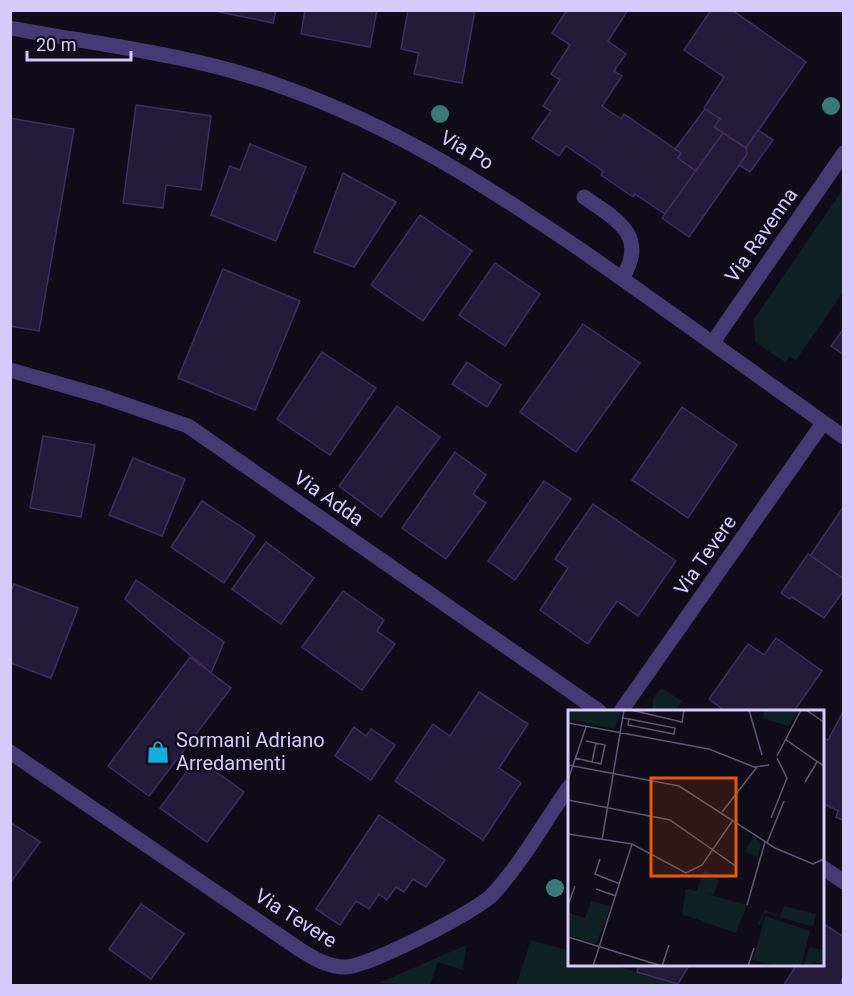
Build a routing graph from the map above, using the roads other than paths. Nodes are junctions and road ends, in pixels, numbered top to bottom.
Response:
1 (10, 28) edge
2 (843, 153) edge
3 (585, 196) dead end
4 (622, 278) junction
5 (713, 342) junction
6 (10, 370) edge
7 (824, 423) junction
8 (843, 437) edge
9 (598, 710) edge
10 (622, 710) edge
11 (10, 752) edge
12 (568, 788) edge
13 (824, 868) edge
14 (843, 882) edge

1 - 4 street, Via Po
2 - 5 street, Via Ravenna
3 - 4 street
4 - 5 street, Via Po
5 - 7 street, Via Po
6 - 9 street, Via Adda
7 - 8 street, Via Po
7 - 10 street, Via Tevere
11 - 12 street, Via Tevere
13 - 14 street

